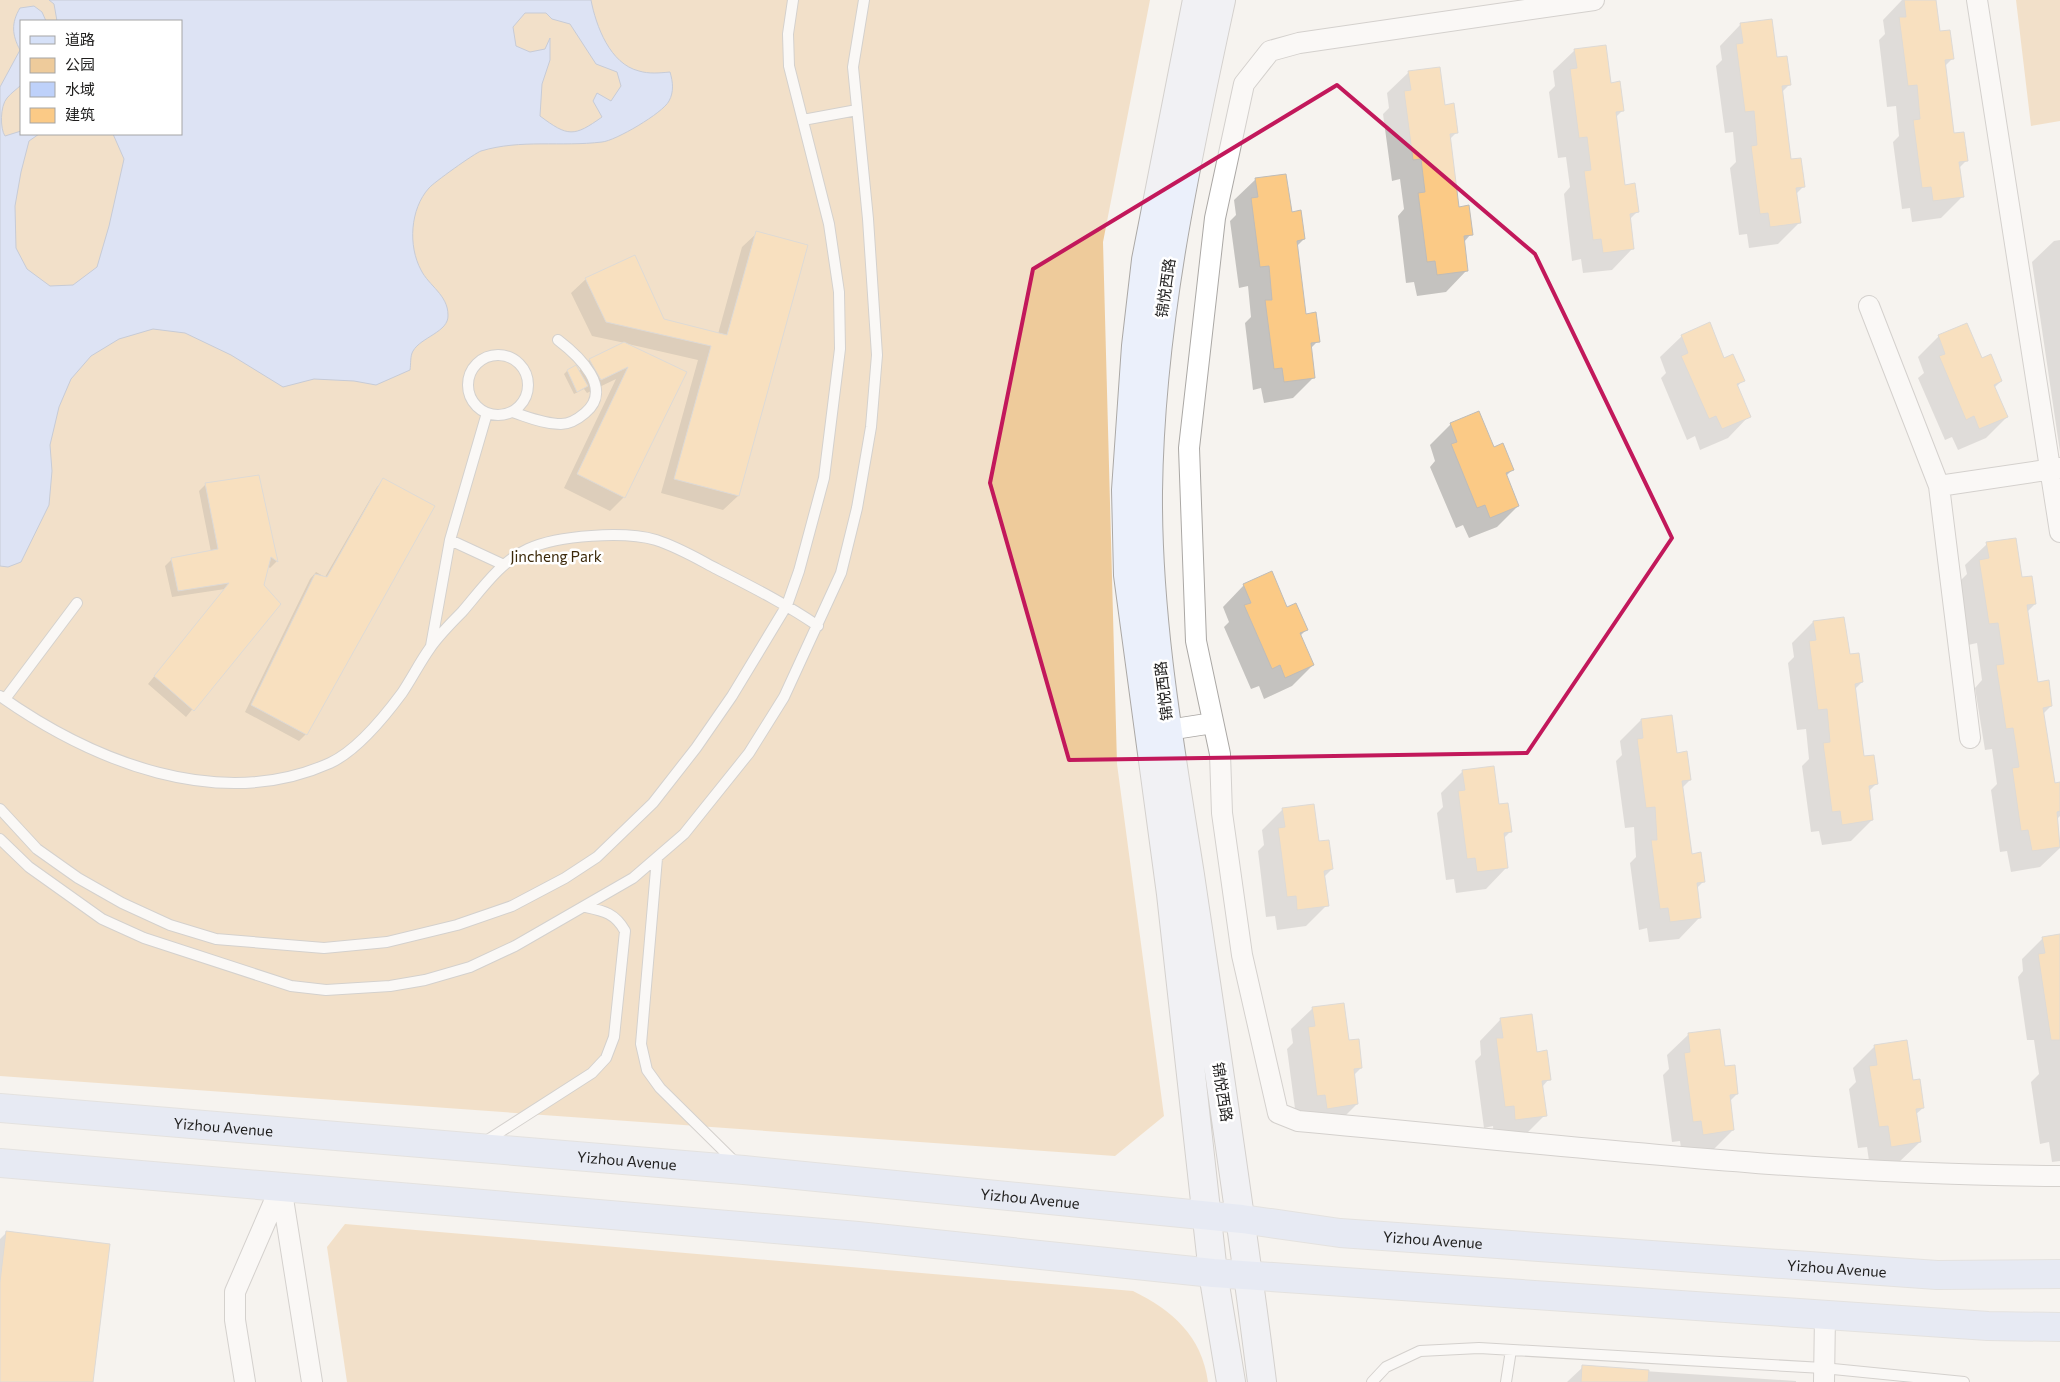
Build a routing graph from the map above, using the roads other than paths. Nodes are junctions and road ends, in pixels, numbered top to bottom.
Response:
1 (793, 0) edge
2 (864, 0) edge
3 (1197, 0) edge
4 (1221, 0) edge
5 (1594, 0) edge
6 (1977, 0) edge
7 (857, 110) junction
8 (803, 120) junction
9 (1869, 306) dead end
10 (558, 340) dead end
11 (512, 412) junction
12 (487, 414) junction
13 (2056, 468) edge
14 (1939, 486) junction
15 (2060, 532) edge
16 (450, 540) junction
17 (504, 565) junction
18 (77, 603) dead end
19 (787, 605) junction
20 (818, 626) junction
21 (430, 647) junction
22 (2, 698) edge
23 (1213, 723) junction
24 (1168, 730) junction
25 (1970, 738) dead end
26 (0, 809) edge
27 (0, 839) edge
28 (657, 858) junction
29 (585, 907) junction
30 (0, 1108) edge
31 (476, 1146) junction
32 (0, 1163) edge
33 (744, 1170) junction
34 (2060, 1176) edge
35 (280, 1186) junction
36 (1206, 1215) junction
37 (1242, 1219) junction
38 (1213, 1272) junction
39 (1249, 1274) junction
40 (2060, 1274) edge
41 (1826, 1315) junction
42 (2060, 1327) edge
43 (1511, 1350) junction
44 (1824, 1375) edge
45 (245, 1382) edge
46 (312, 1382) edge
47 (1231, 1382) edge
48 (1262, 1382) edge
49 (1372, 1382) edge
50 (1506, 1382) edge
51 (1964, 1382) edge

1 - 8 lane
2 - 7 lane
3 - 36 main road, 锦悦西路
4 - 24 main road, 锦悦西路
5 - 23 street
6 - 13 street
7 - 8 lane
7 - 20 lane
8 - 19 lane
9 - 14 street
10 - 11 lane
11 - 12 lane
11 - 12 lane
12 - 16 lane
13 - 14 street
13 - 15 street
14 - 25 street
16 - 17 lane
16 - 21 lane
17 - 19 lane
17 - 21 lane
18 - 22 lane
19 - 20 lane
19 - 26 lane
20 - 28 lane
21 - 22 lane
23 - 24 street
23 - 34 street
24 - 37 main road, 锦悦西路
27 - 29 lane
28 - 29 lane
28 - 33 lane
29 - 31 lane
30 - 31 main road, Yizhou Avenue
31 - 33 main road, Yizhou Avenue
32 - 35 main road
33 - 36 main road, Yizhou Avenue
35 - 38 main road
35 - 45 street
35 - 46 street
36 - 37 main road, Yizhou Avenue
36 - 38 main road, 锦悦西路
37 - 39 main road, 锦悦西路
37 - 40 main road, Yizhou Avenue
38 - 39 main road
38 - 47 main road, 锦悦西路
39 - 41 main road
39 - 48 main road, 锦悦西路
41 - 42 main road
41 - 44 street
43 - 44 lane
43 - 49 lane
43 - 50 lane
44 - 51 lane

